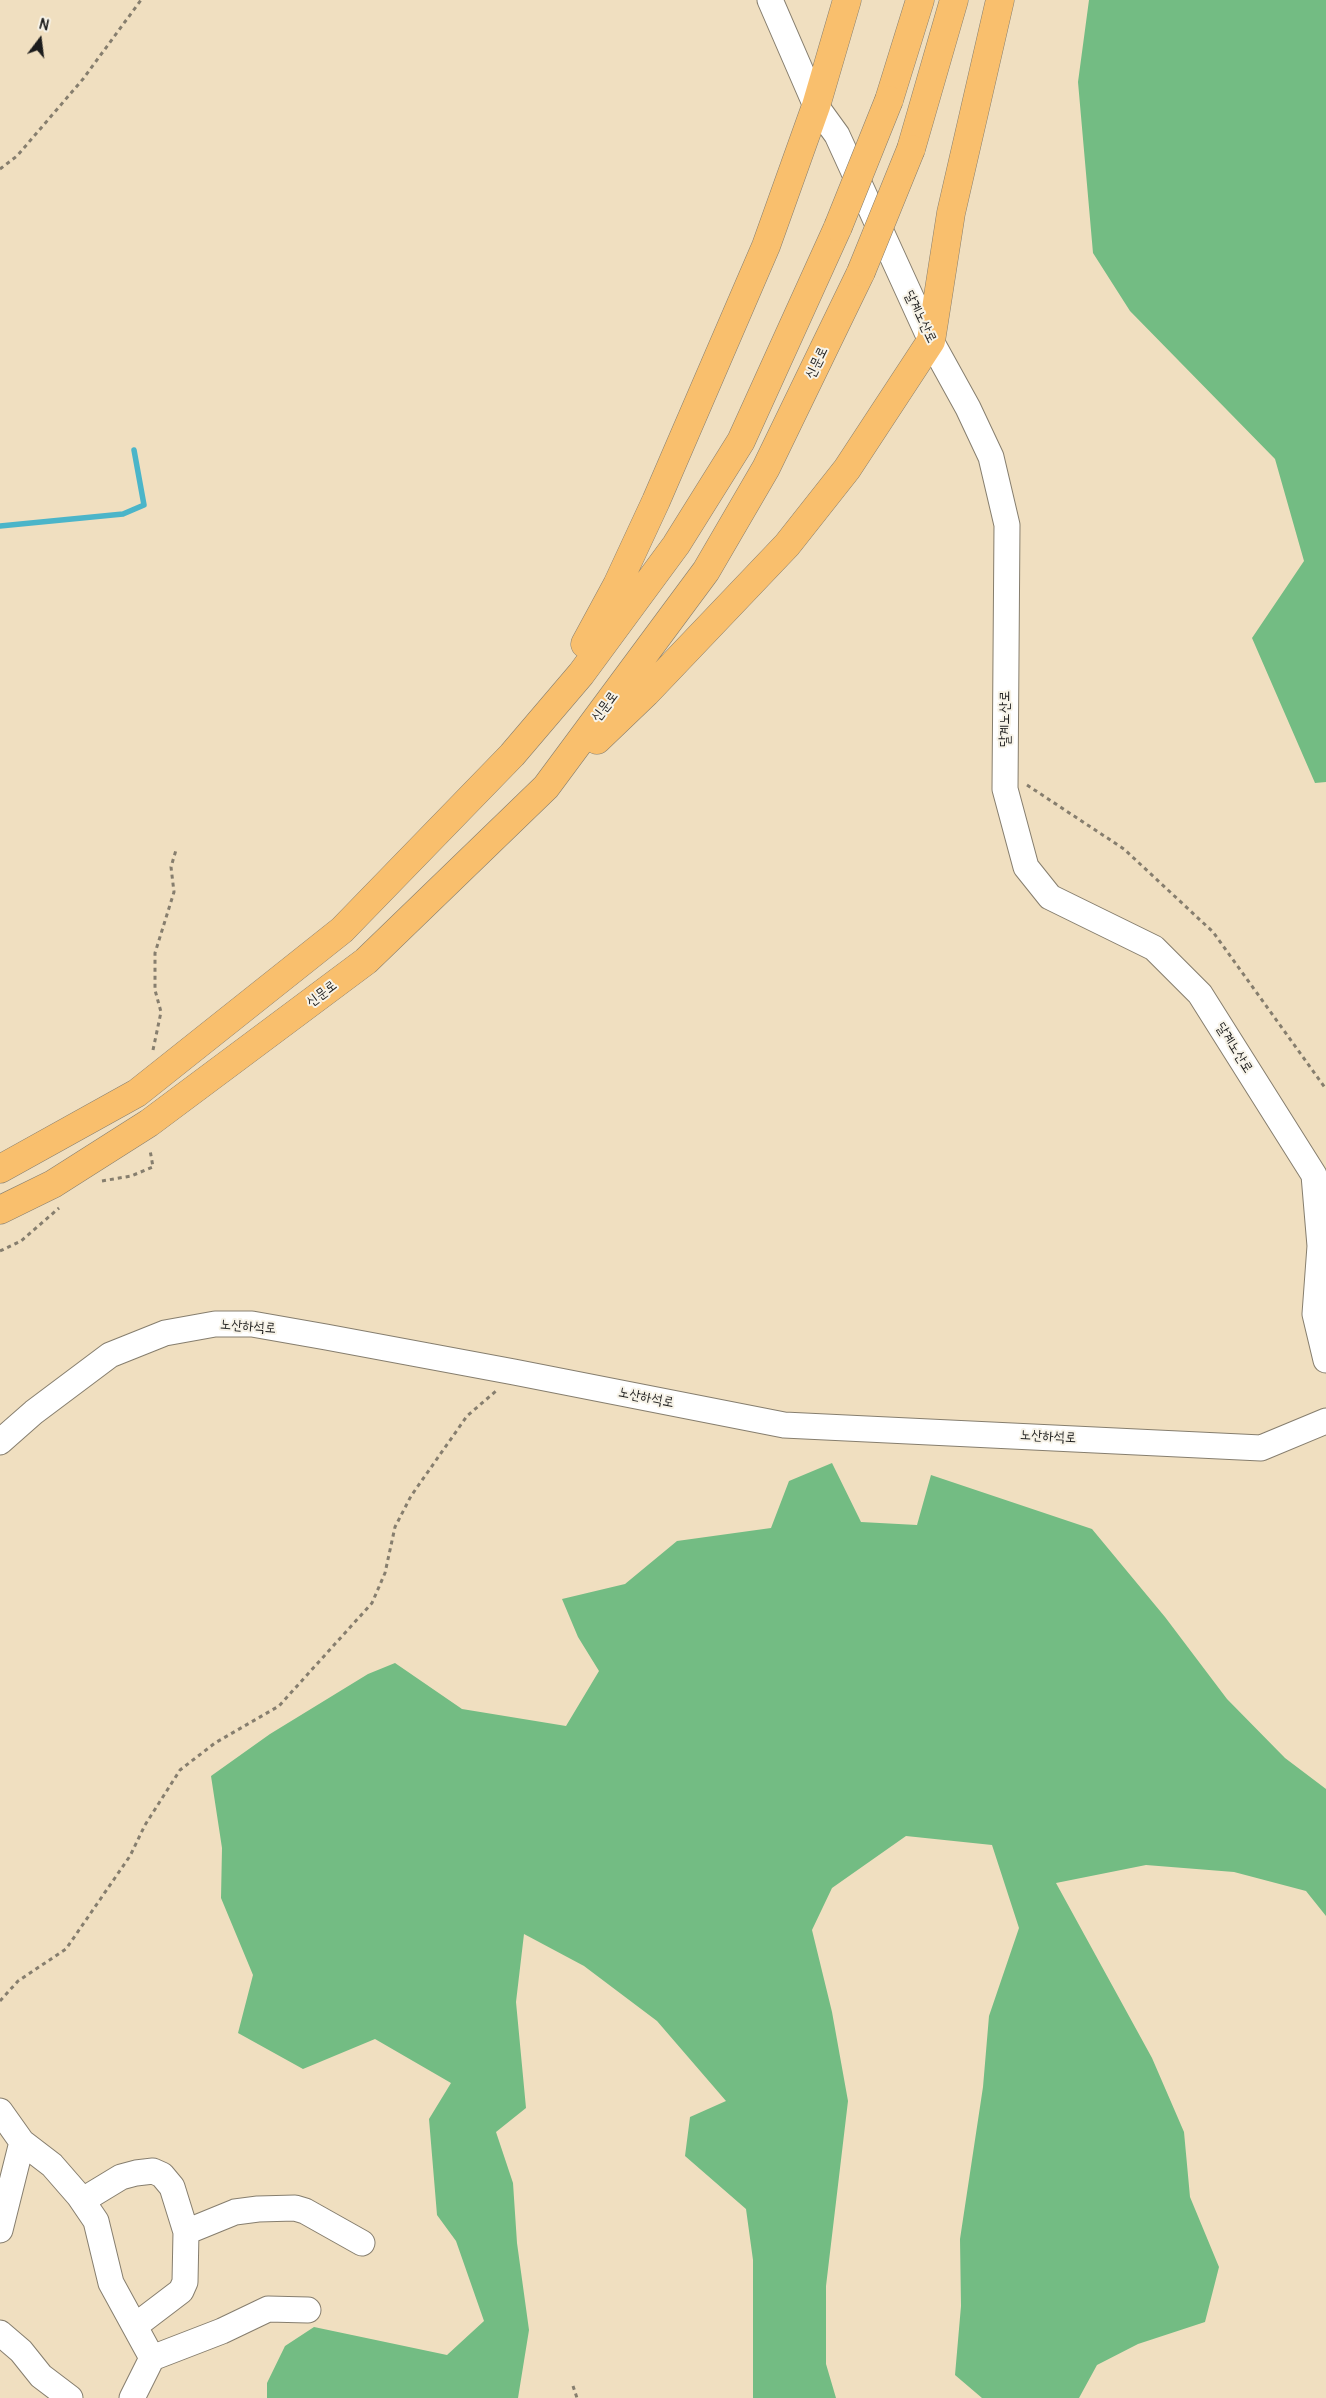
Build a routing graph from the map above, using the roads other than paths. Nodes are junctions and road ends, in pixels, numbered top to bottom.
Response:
1 (770, 0) edge
2 (847, 0) edge
3 (920, 0) edge
4 (954, 0) edge
5 (1000, 0) edge
6 (816, 106) junction
7 (931, 341) junction
8 (539, 722) junction
9 (546, 787) junction
10 (0, 1169) edge
11 (0, 1210) edge
12 (1326, 1360) edge
13 (1326, 1421) edge
14 (0, 1442) edge
15 (0, 2111) edge
16 (22, 2142) junction
17 (79, 2196) junction
18 (0, 2230) edge
19 (186, 2232) junction
20 (362, 2243) dead end
21 (308, 2310) dead end
22 (135, 2326) junction
23 (0, 2333) edge
24 (152, 2358) junction
25 (70, 2398) edge
26 (132, 2398) edge

1 - 6 street, 달계노산로
2 - 6 main road
3 - 8 main road, bridge
4 - 9 main road, 신문로, bridge
5 - 7 main road
6 - 7 street, 달계노산로
6 - 8 main road
7 - 9 main road
7 - 12 street, 달계노산로
8 - 10 main road
9 - 11 main road, 신문로
13 - 14 street, 노산하석로
15 - 16 street
16 - 17 street
16 - 18 street
17 - 19 street
17 - 22 street
19 - 20 street
19 - 22 street
21 - 24 street
22 - 24 street
23 - 25 street
24 - 26 street

